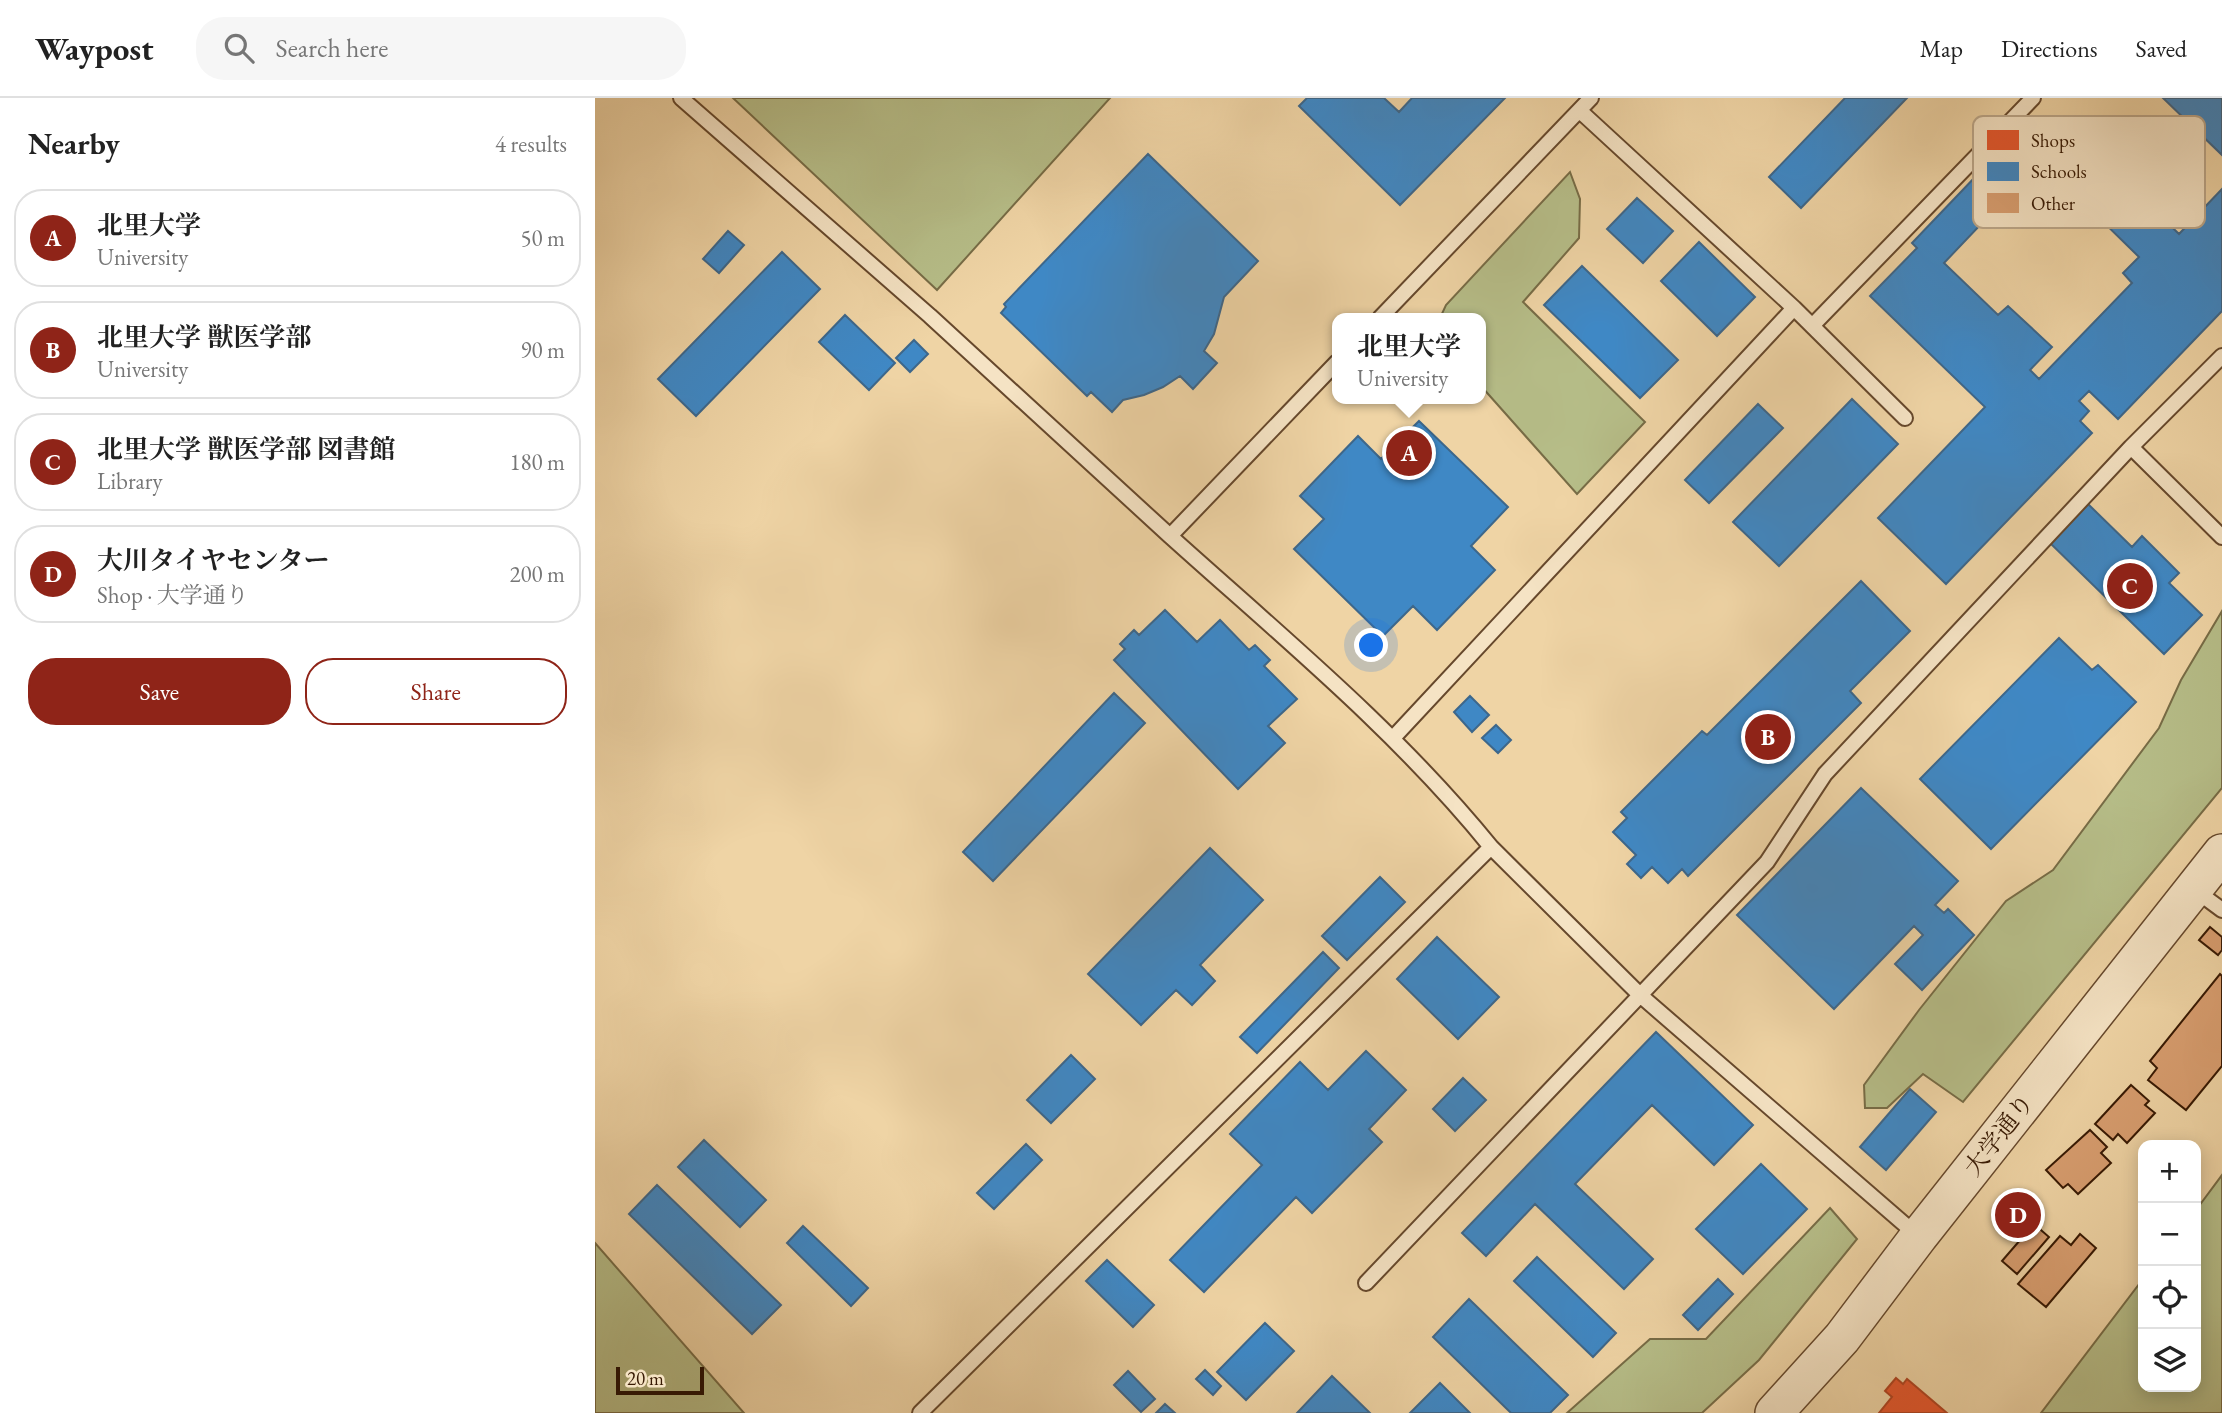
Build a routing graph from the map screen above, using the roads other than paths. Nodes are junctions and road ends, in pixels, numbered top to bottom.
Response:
1 (681, 98) edge
2 (1591, 98) edge
3 (2033, 98) edge
4 (1580, 111) junction
5 (2016, 116) edge
6 (1973, 160) edge
7 (1794, 308) junction
8 (1385, 313) edge
9 (1812, 326) junction
10 (2222, 356) edge
11 (1332, 367) edge
12 (1905, 418) dead end
13 (2131, 447) junction
14 (1170, 536) junction
15 (2222, 537) edge
16 (1393, 738) junction
17 (1491, 848) junction
18 (2222, 853) edge
19 (2208, 900) edge
20 (1640, 995) junction
21 (1919, 1236) junction
22 (1366, 1283) dead end
23 (921, 1413) edge
24 (1774, 1413) edge

1 - 14 lane
2 - 4 lane
3 - 5 lane
4 - 7 lane
4 - 8 lane
6 - 9 lane
7 - 9 lane
7 - 16 lane
9 - 12 lane
10 - 13 lane
11 - 14 lane
13 - 15 lane
13 - 20 lane
14 - 16 lane
16 - 17 lane
17 - 20 lane
17 - 23 lane
18 - 19 street, 大学通り
19 - 21 street, 大学通り
20 - 21 lane
20 - 22 lane
21 - 24 street, 大学通り

